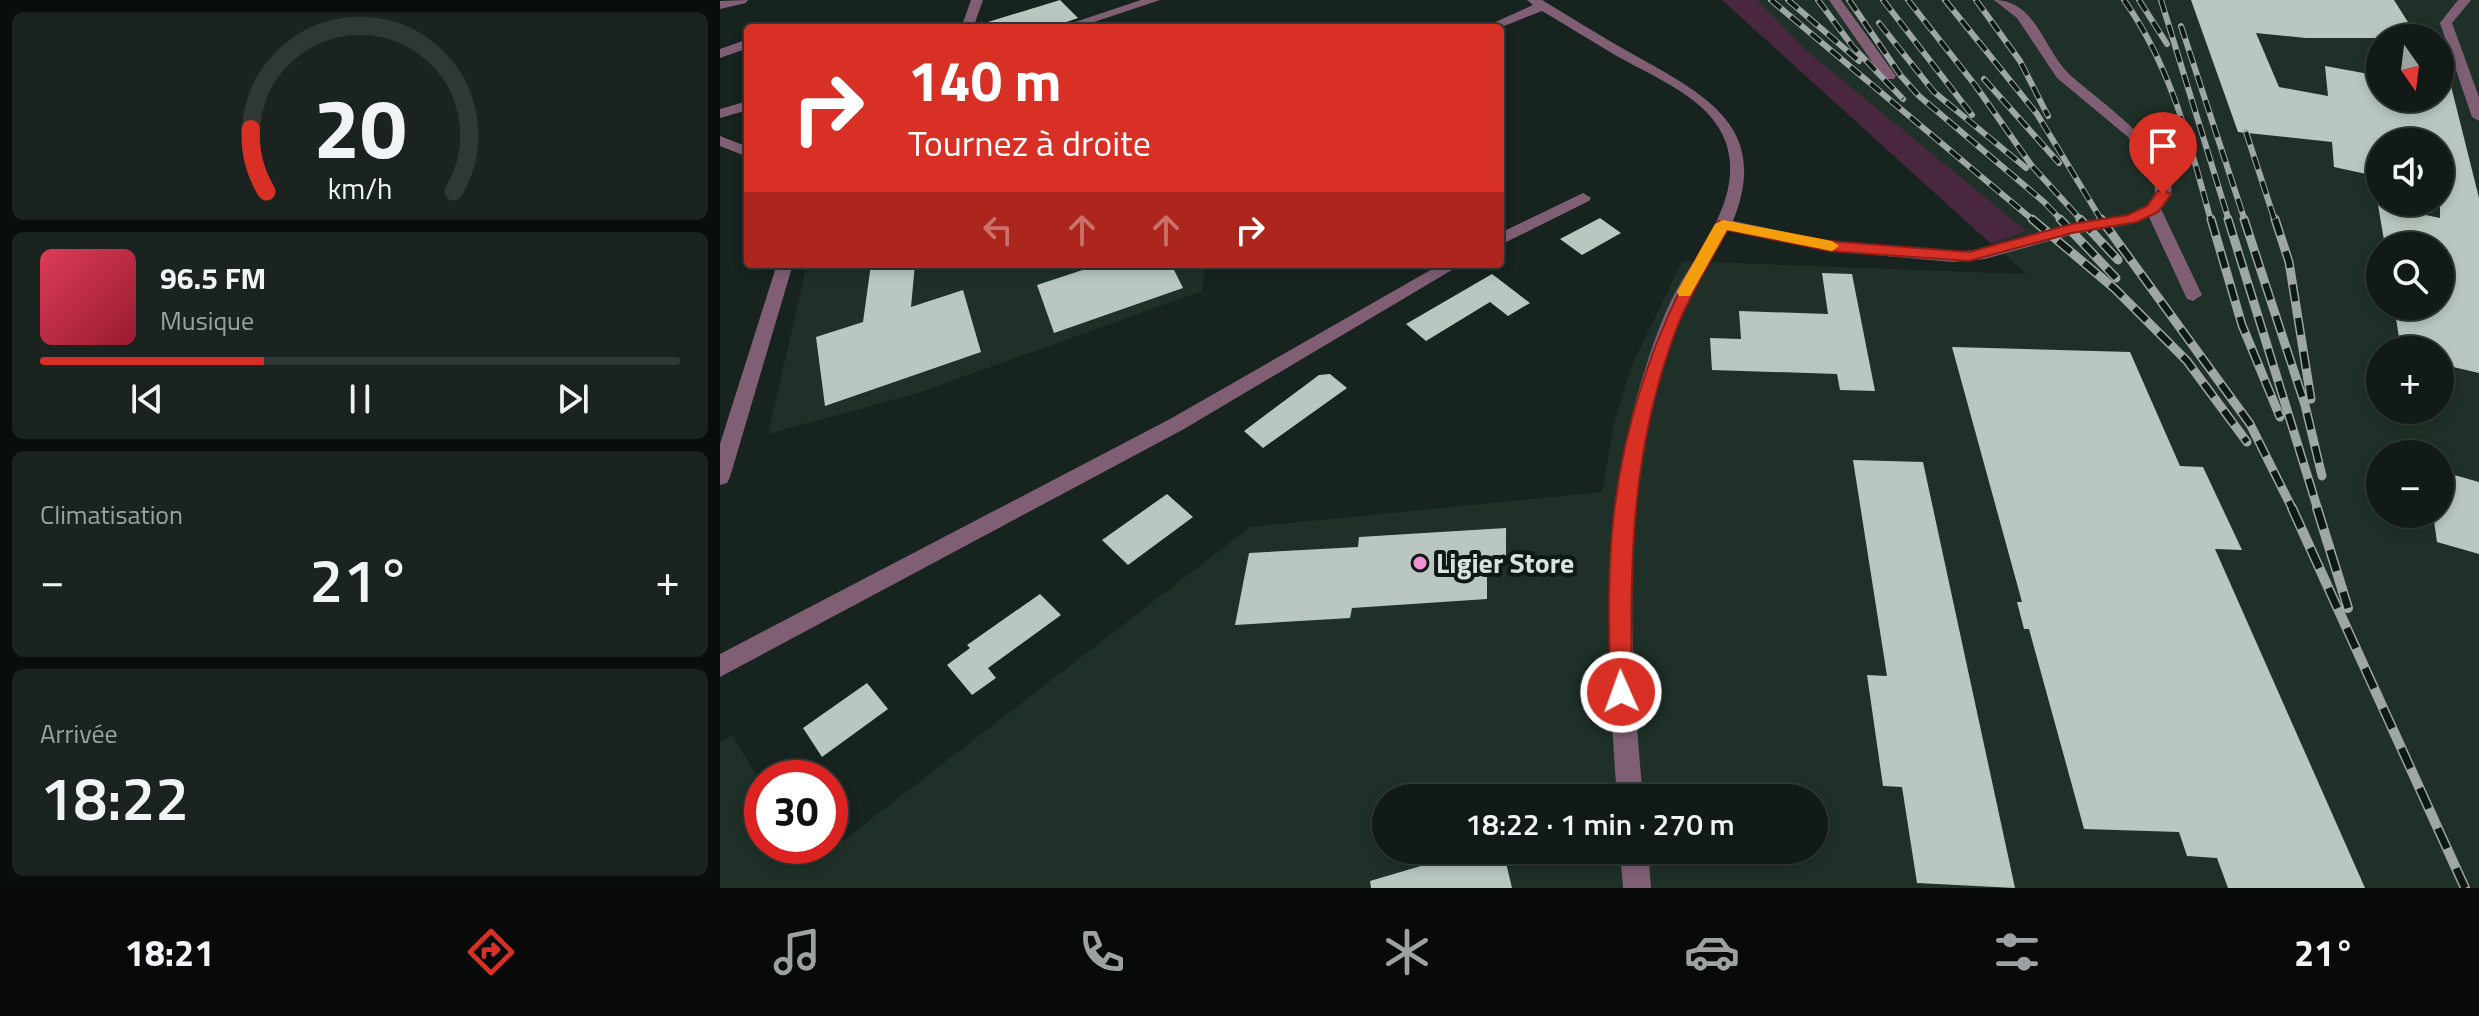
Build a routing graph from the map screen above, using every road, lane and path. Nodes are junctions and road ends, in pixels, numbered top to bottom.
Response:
1 (742, 0) edge
2 (977, 0) edge
3 (1154, 0) edge
4 (1835, 0) edge
5 (2000, 0) edge
6 (2465, 0) edge
7 (1538, 3) edge
8 (720, 5) edge
9 (968, 24) edge
10 (1076, 24) edge
11 (1496, 24) edge
12 (744, 45) edge
13 (720, 54) edge
14 (1889, 76) dead end
15 (744, 106) edge
16 (720, 114) edge
17 (2479, 117) edge
18 (720, 140) edge
19 (734, 151) edge
20 (1583, 198) dead end
21 (2153, 209) junction
22 (1723, 224) junction
23 (1504, 238) edge
24 (784, 268) edge
25 (1447, 268) edge
26 (2193, 295) dead end
27 (720, 477) edge
28 (720, 666) edge
29 (1629, 784) edge
30 (1635, 864) edge
31 (1637, 888) edge

1 - 8 street
2 - 9 street
3 - 10 street
4 - 14 street
5 - 21 street
6 - 17 street
7 - 11 street
7 - 22 street
12 - 13 street
15 - 16 street
18 - 19 street
20 - 23 street
21 - 22 street
21 - 26 street
22 - 29 street
24 - 27 street
25 - 28 street
30 - 31 street

